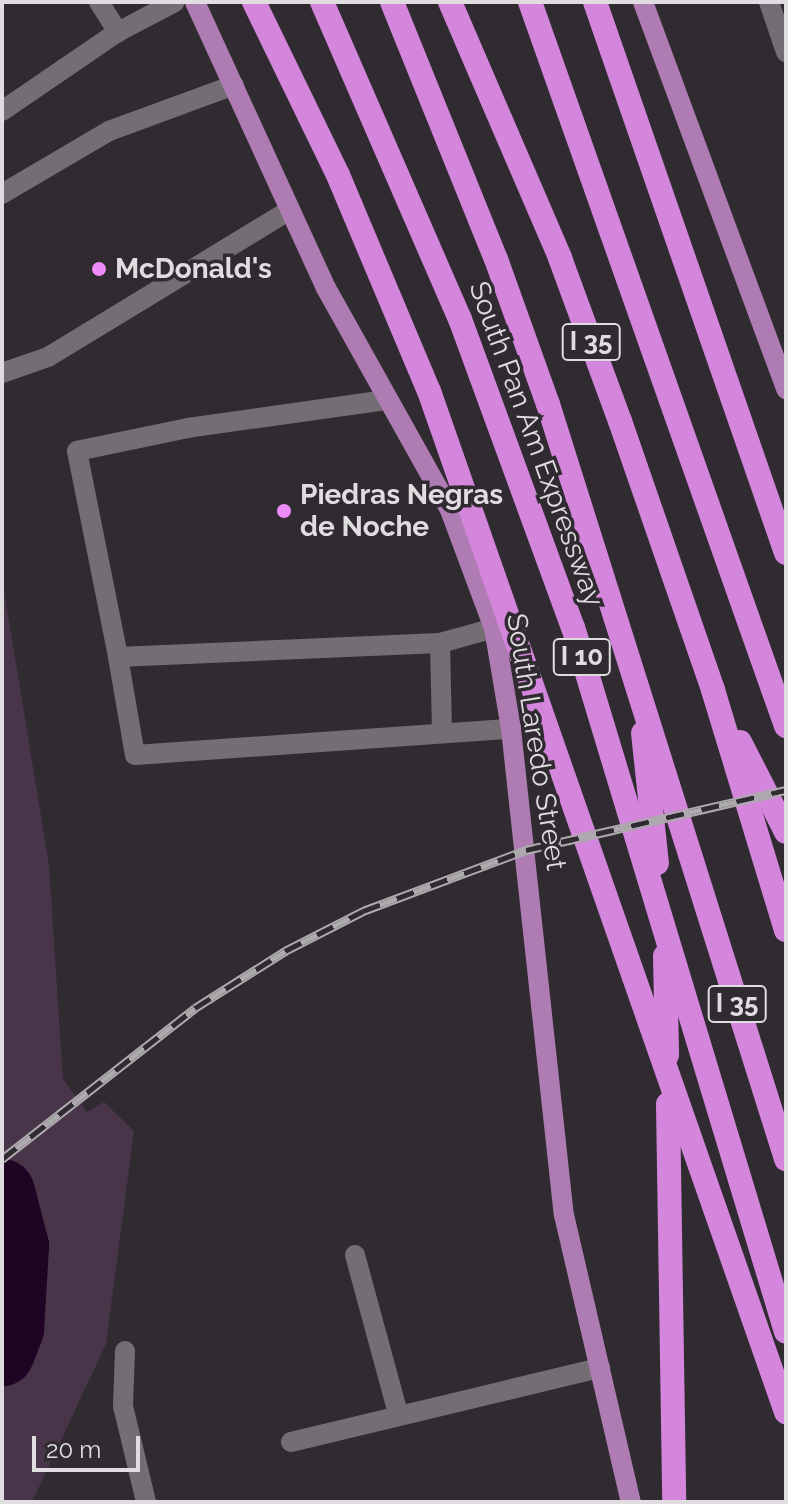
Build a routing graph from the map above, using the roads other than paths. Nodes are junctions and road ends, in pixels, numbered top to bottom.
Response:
1 (99, 2) edge
2 (175, 2) edge
3 (195, 2) edge
4 (254, 2) edge
5 (322, 2) edge
6 (392, 2) edge
7 (450, 2) edge
8 (530, 2) edge
9 (595, 2) edge
10 (643, 2) edge
11 (769, 2) edge
12 (118, 32) junction
13 (786, 52) edge
14 (234, 85) junction
15 (2, 111) edge
16 (2, 194) edge
17 (290, 210) junction
18 (2, 373) edge
19 (786, 389) edge
20 (386, 400) junction
21 (786, 553) edge
22 (494, 628) junction
23 (440, 643) junction
24 (118, 657) junction
25 (638, 679) junction
26 (713, 690) junction
27 (786, 726) edge
28 (511, 729) junction
29 (442, 732) junction
30 (786, 832) edge
31 (786, 930) edge
32 (786, 1159) edge
33 (355, 1255) dead end
34 (786, 1332) edge
35 (125, 1351) dead end
36 (600, 1368) junction
37 (786, 1412) edge
38 (398, 1413) junction
39 (291, 1442) dead end
40 (146, 1502) edge
41 (631, 1502) edge
42 (674, 1502) edge

1 - 12 street
2 - 12 street
3 - 14 main road, South Laredo Street
4 - 37 highway
5 - 34 highway, South Pan Am Expressway / I 10
6 - 25 highway, South Pan Am Expressway / I 35
7 - 26 highway, I 35
8 - 27 highway
9 - 21 highway
10 - 19 main road
11 - 13 street
12 - 15 street
14 - 16 street
14 - 17 main road, South Laredo Street
17 - 18 street
17 - 20 main road, South Laredo Street
20 - 22 main road, South Laredo Street
20 - 24 street
22 - 23 street
22 - 28 main road, South Laredo Street
23 - 24 street
23 - 29 street
24 - 29 street
25 - 32 highway, South Pan Am Expressway / I 35
25 - 42 highway
26 - 30 highway
26 - 31 highway, I 35
28 - 29 street
28 - 36 main road, South Laredo Street
33 - 38 street
35 - 40 street
36 - 38 street
36 - 41 main road, South Laredo Street
38 - 39 street

